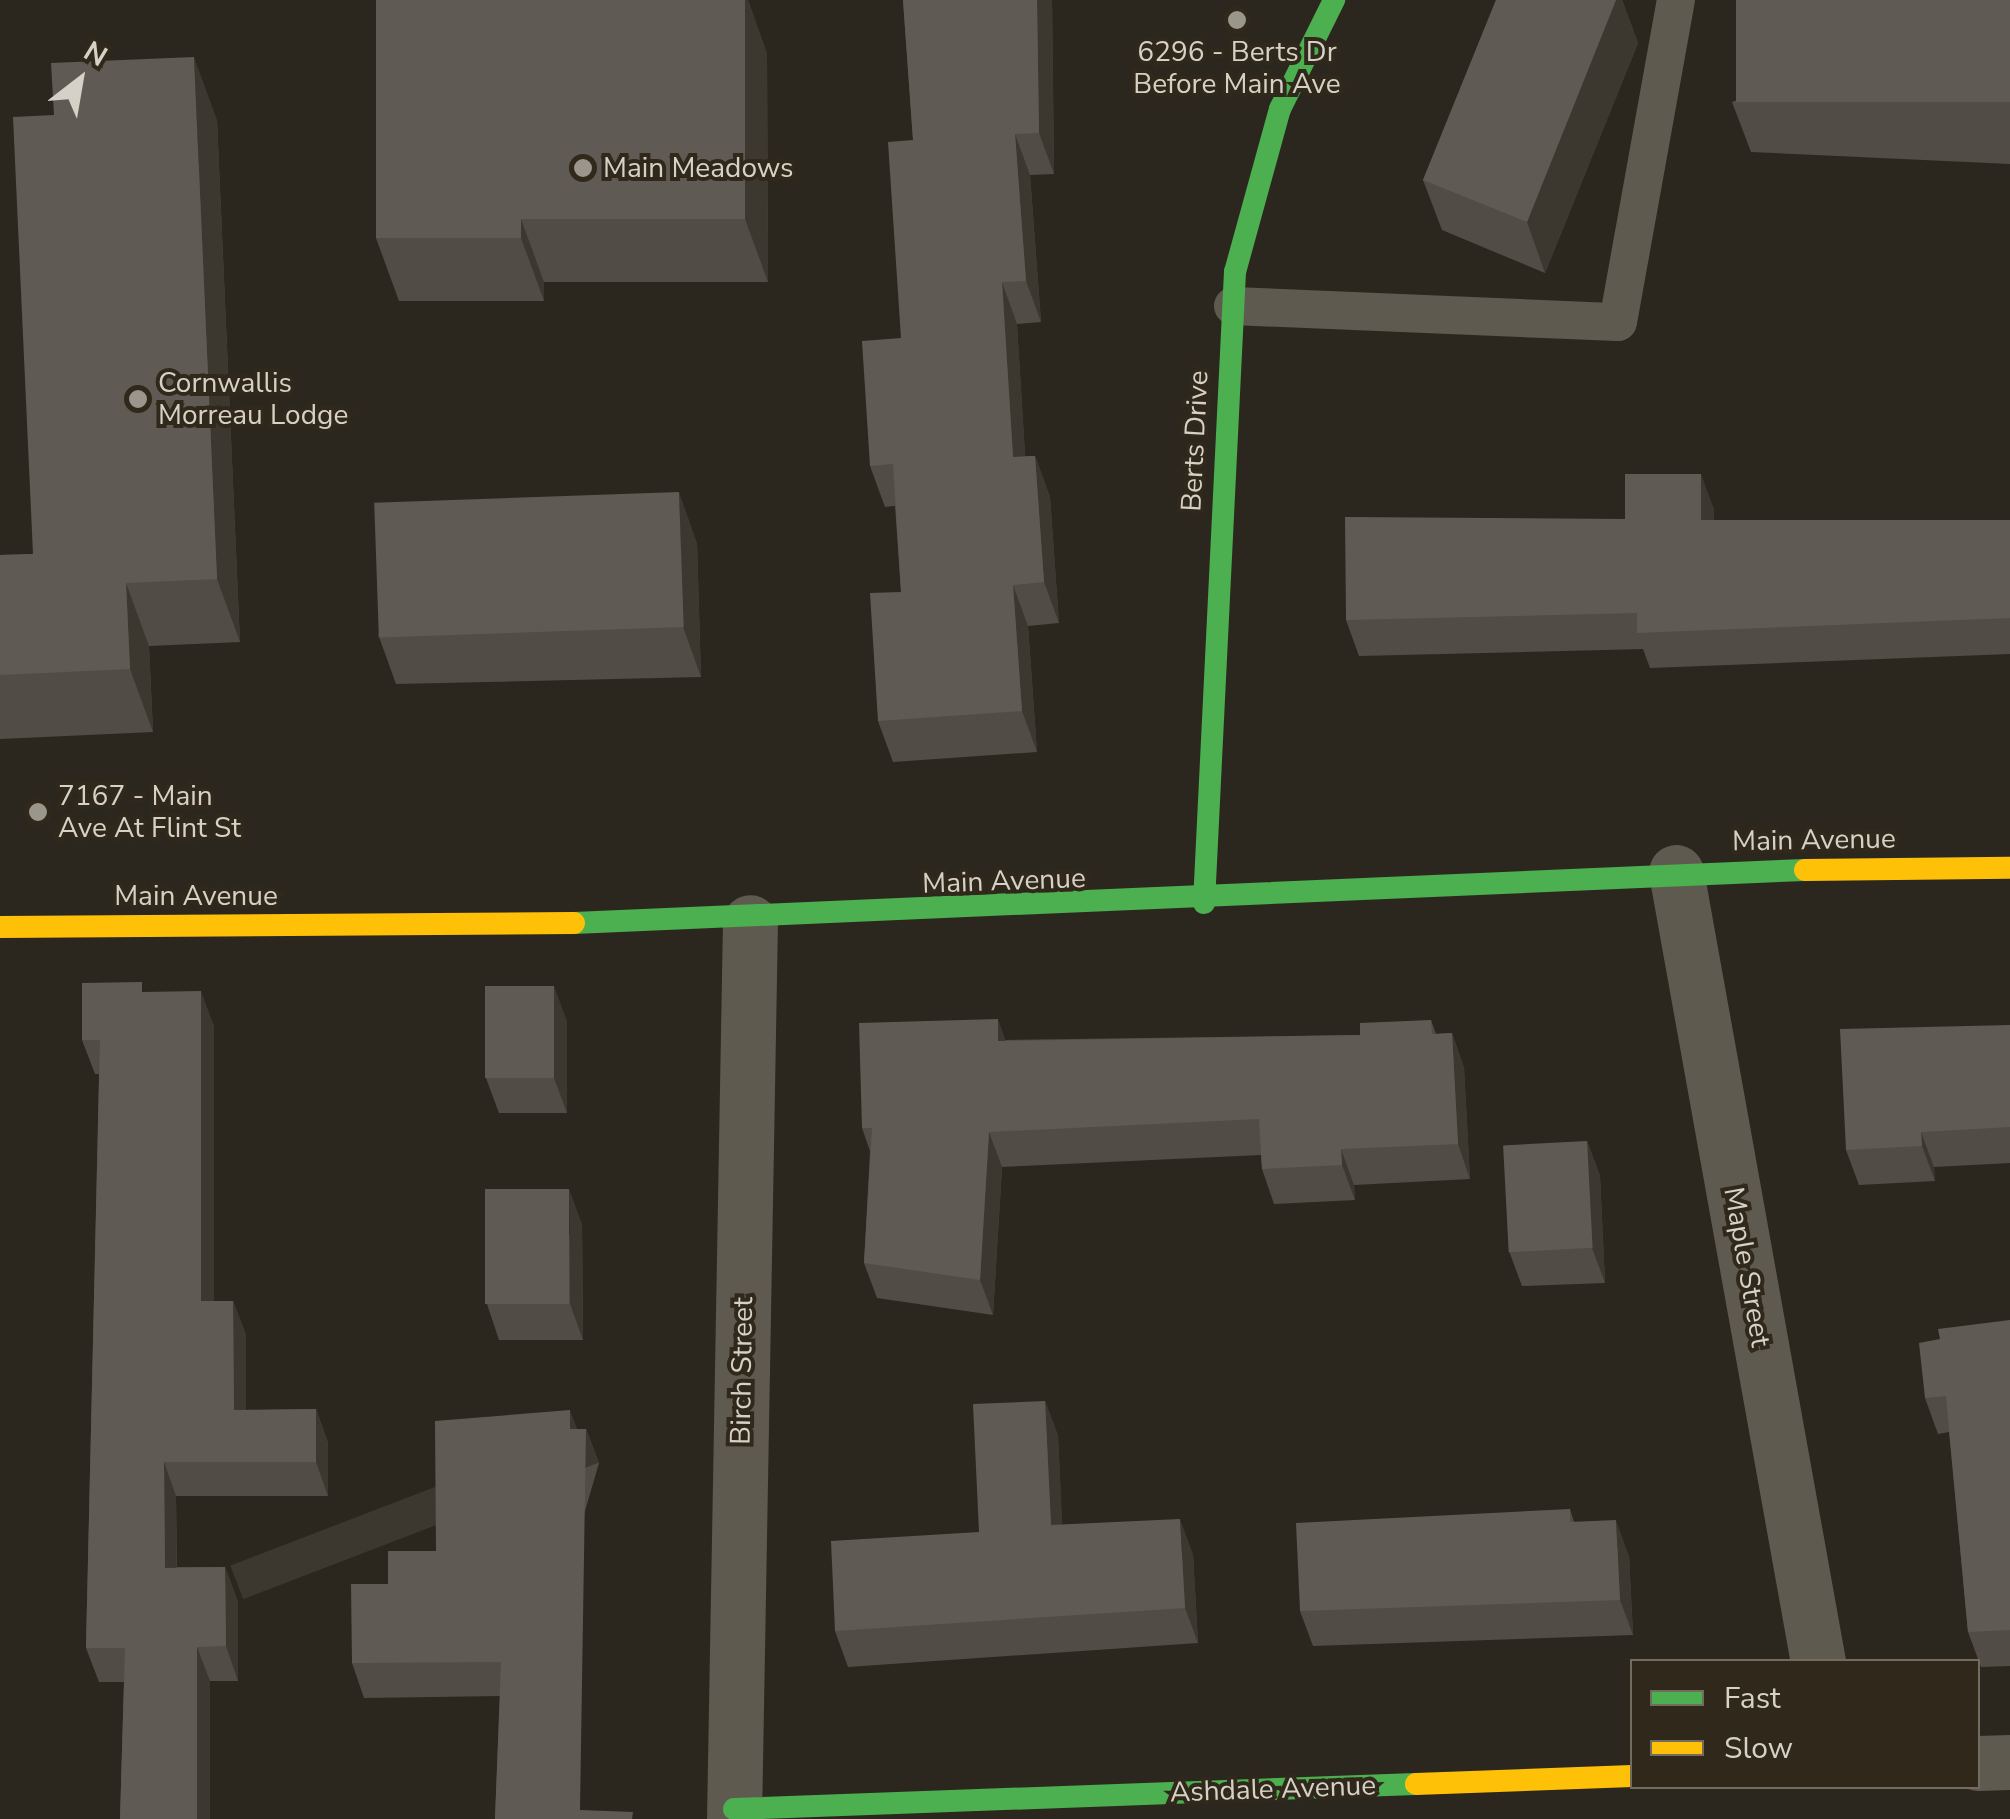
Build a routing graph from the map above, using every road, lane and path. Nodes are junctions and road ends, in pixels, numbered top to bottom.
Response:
1 (1334, 0) edge
2 (1676, 0) edge
3 (1233, 306) junction
4 (2010, 868) edge
5 (1676, 872) junction
6 (1204, 904) junction
7 (750, 922) junction
8 (0, 927) edge
9 (1817, 1659) edge
10 (2010, 1762) edge
11 (1980, 1764) edge
12 (1630, 1776) edge
13 (734, 1814) edge

1 - 3 street, Berts Drive
2 - 3 lane
3 - 6 street, Berts Drive
4 - 5 street, Main Avenue
5 - 6 street, Main Avenue
5 - 9 street, Maple Street
6 - 7 street, Main Avenue
7 - 8 street, Main Avenue
7 - 13 street, Birch Street
10 - 11 street
12 - 13 street, Ashdale Avenue

